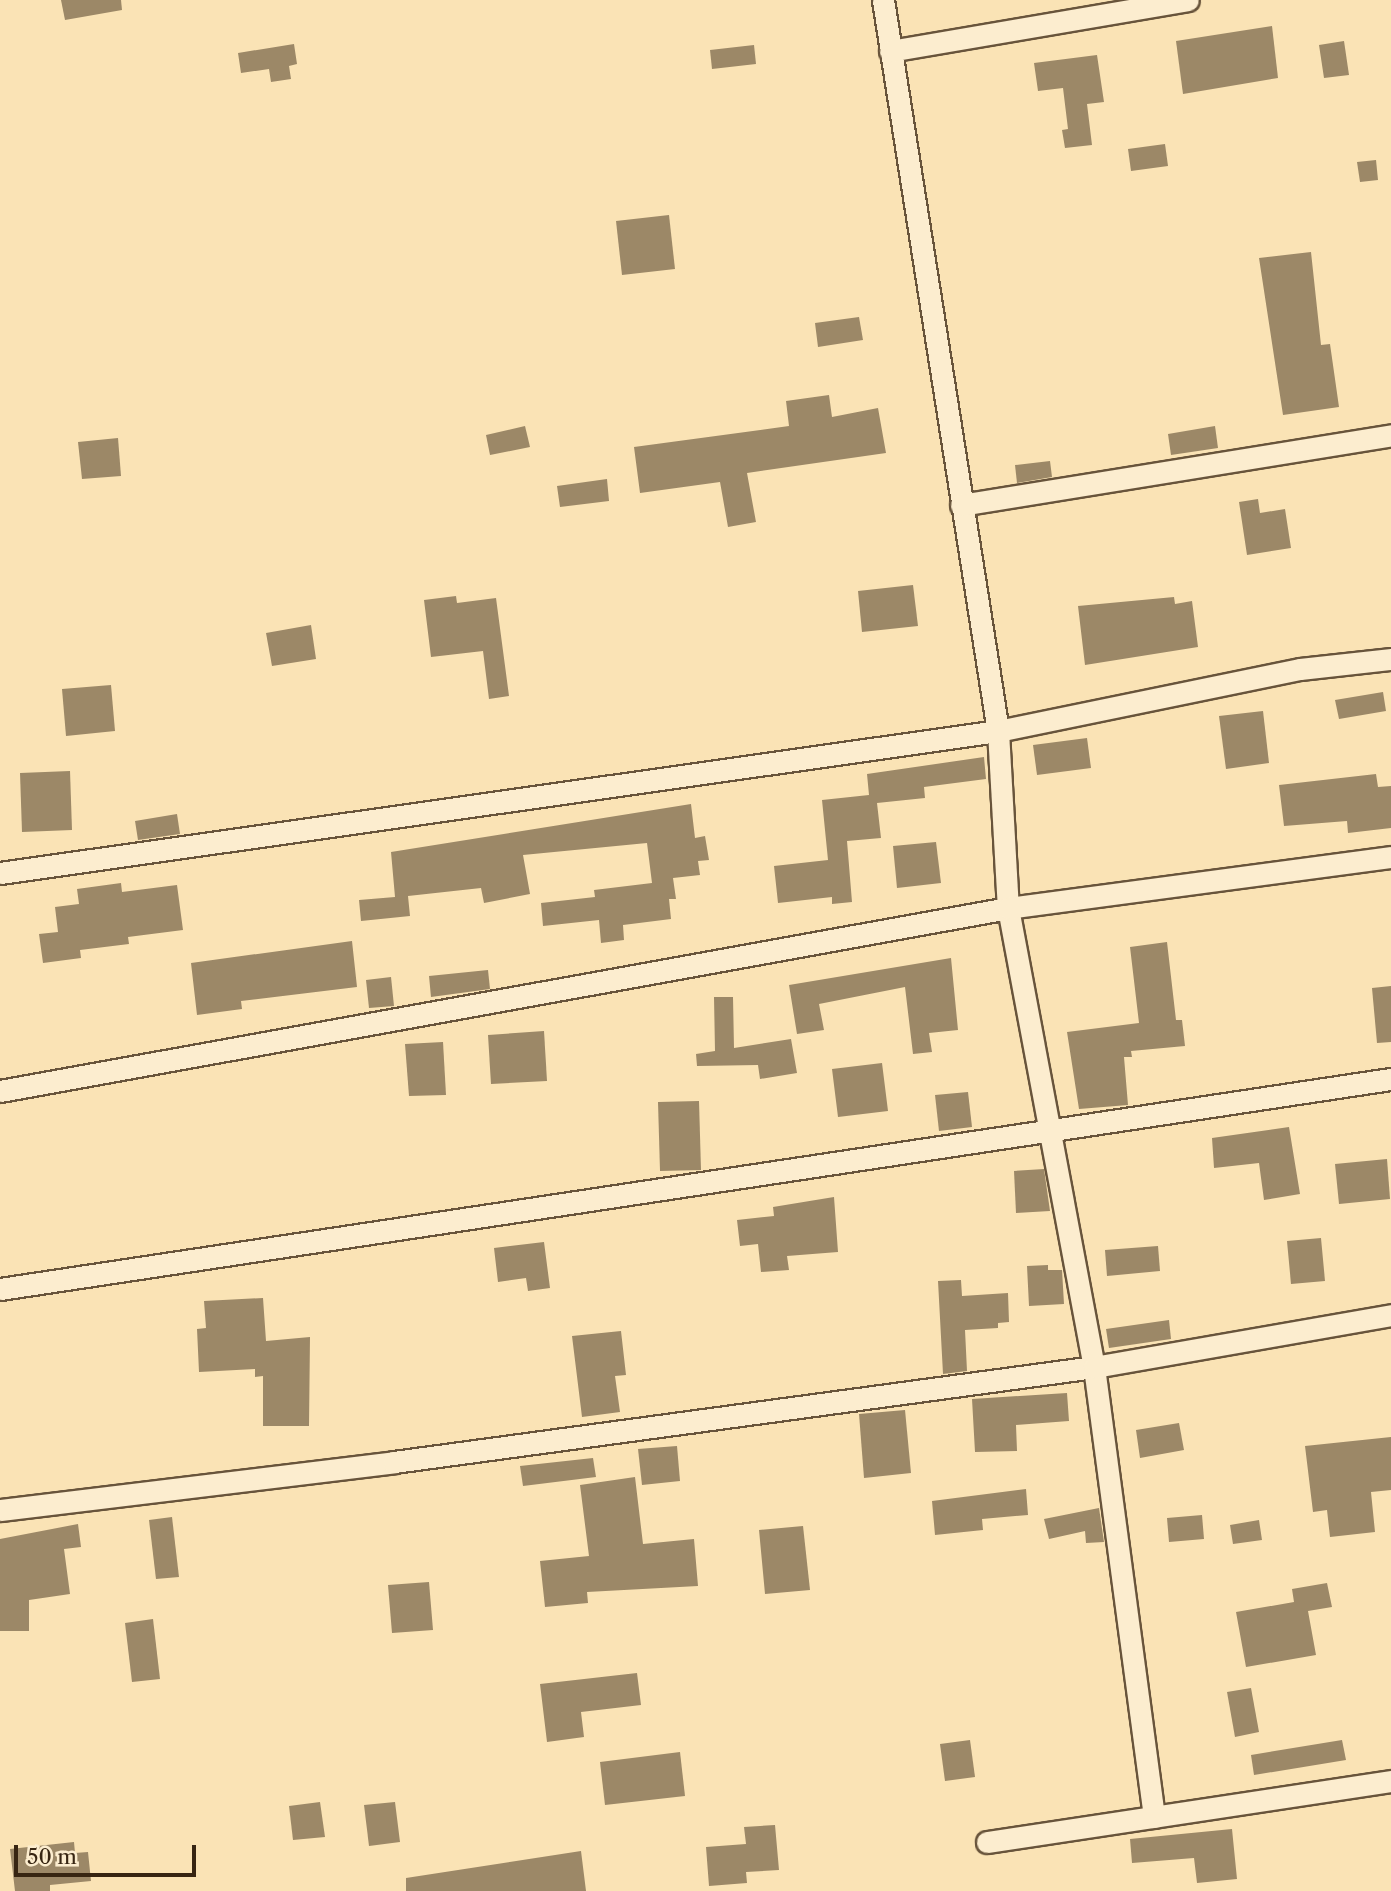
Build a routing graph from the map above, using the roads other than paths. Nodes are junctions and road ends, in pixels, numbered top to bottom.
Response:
1 (883, 0) edge
2 (1188, 0) edge
3 (890, 51) junction
4 (1391, 435) edge
5 (961, 505) junction
6 (1391, 659) edge
7 (998, 731) junction
8 (1391, 857) edge
9 (0, 873) edge
10 (1008, 908) junction
11 (1391, 1079) edge
12 (0, 1091) edge
13 (1050, 1130) junction
14 (0, 1289) edge
15 (1391, 1315) edge
16 (1094, 1367) junction
17 (0, 1510) edge
18 (1391, 1781) edge
19 (1154, 1816) junction
20 (986, 1842) dead end

1 - 3 street
2 - 3 street
3 - 5 street
4 - 5 street
5 - 7 street
6 - 7 street
7 - 9 street
7 - 10 street
8 - 10 street
10 - 12 street
10 - 13 street
11 - 13 street
13 - 14 street
13 - 16 street
15 - 16 street
16 - 17 street
16 - 19 street
18 - 19 street
19 - 20 street

